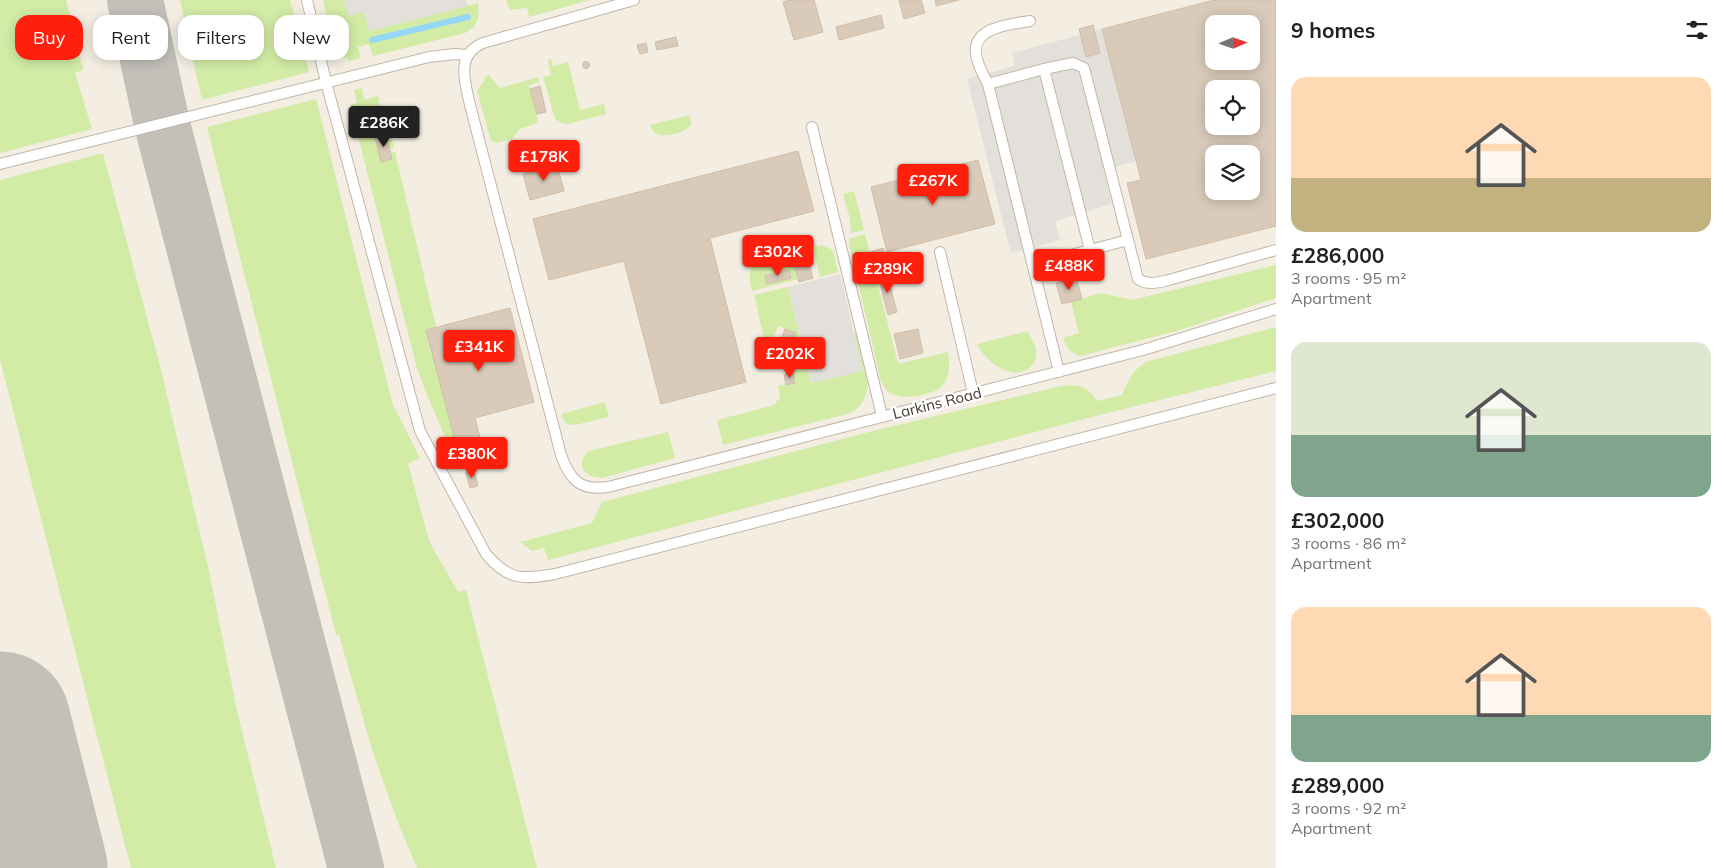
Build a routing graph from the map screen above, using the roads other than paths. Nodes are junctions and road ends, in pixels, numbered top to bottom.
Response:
1 (307, 0) edge
2 (634, 0) edge
3 (1030, 21) dead end
4 (468, 55) junction
5 (1044, 70) junction
6 (326, 82) junction
7 (988, 84) junction
8 (812, 127) dead end
9 (0, 164) edge
10 (1128, 240) junction
11 (1090, 250) junction
12 (1276, 250) edge
13 (940, 252) dead end
14 (1033, 265) junction
15 (1276, 309) edge
16 (1059, 372) junction
17 (1276, 388) edge
18 (974, 393) junction
19 (882, 416) junction

1 - 6 lane
2 - 4 lane
3 - 7 lane
4 - 6 lane
4 - 19 lane, Larkins Road
5 - 7 lane
5 - 10 lane
5 - 11 lane
6 - 9 lane
6 - 17 lane
7 - 14 lane
8 - 19 lane
10 - 11 lane
10 - 12 lane
11 - 14 lane
13 - 18 lane
14 - 16 lane
15 - 16 lane, Larkins Road
16 - 18 lane, Larkins Road
18 - 19 lane, Larkins Road

